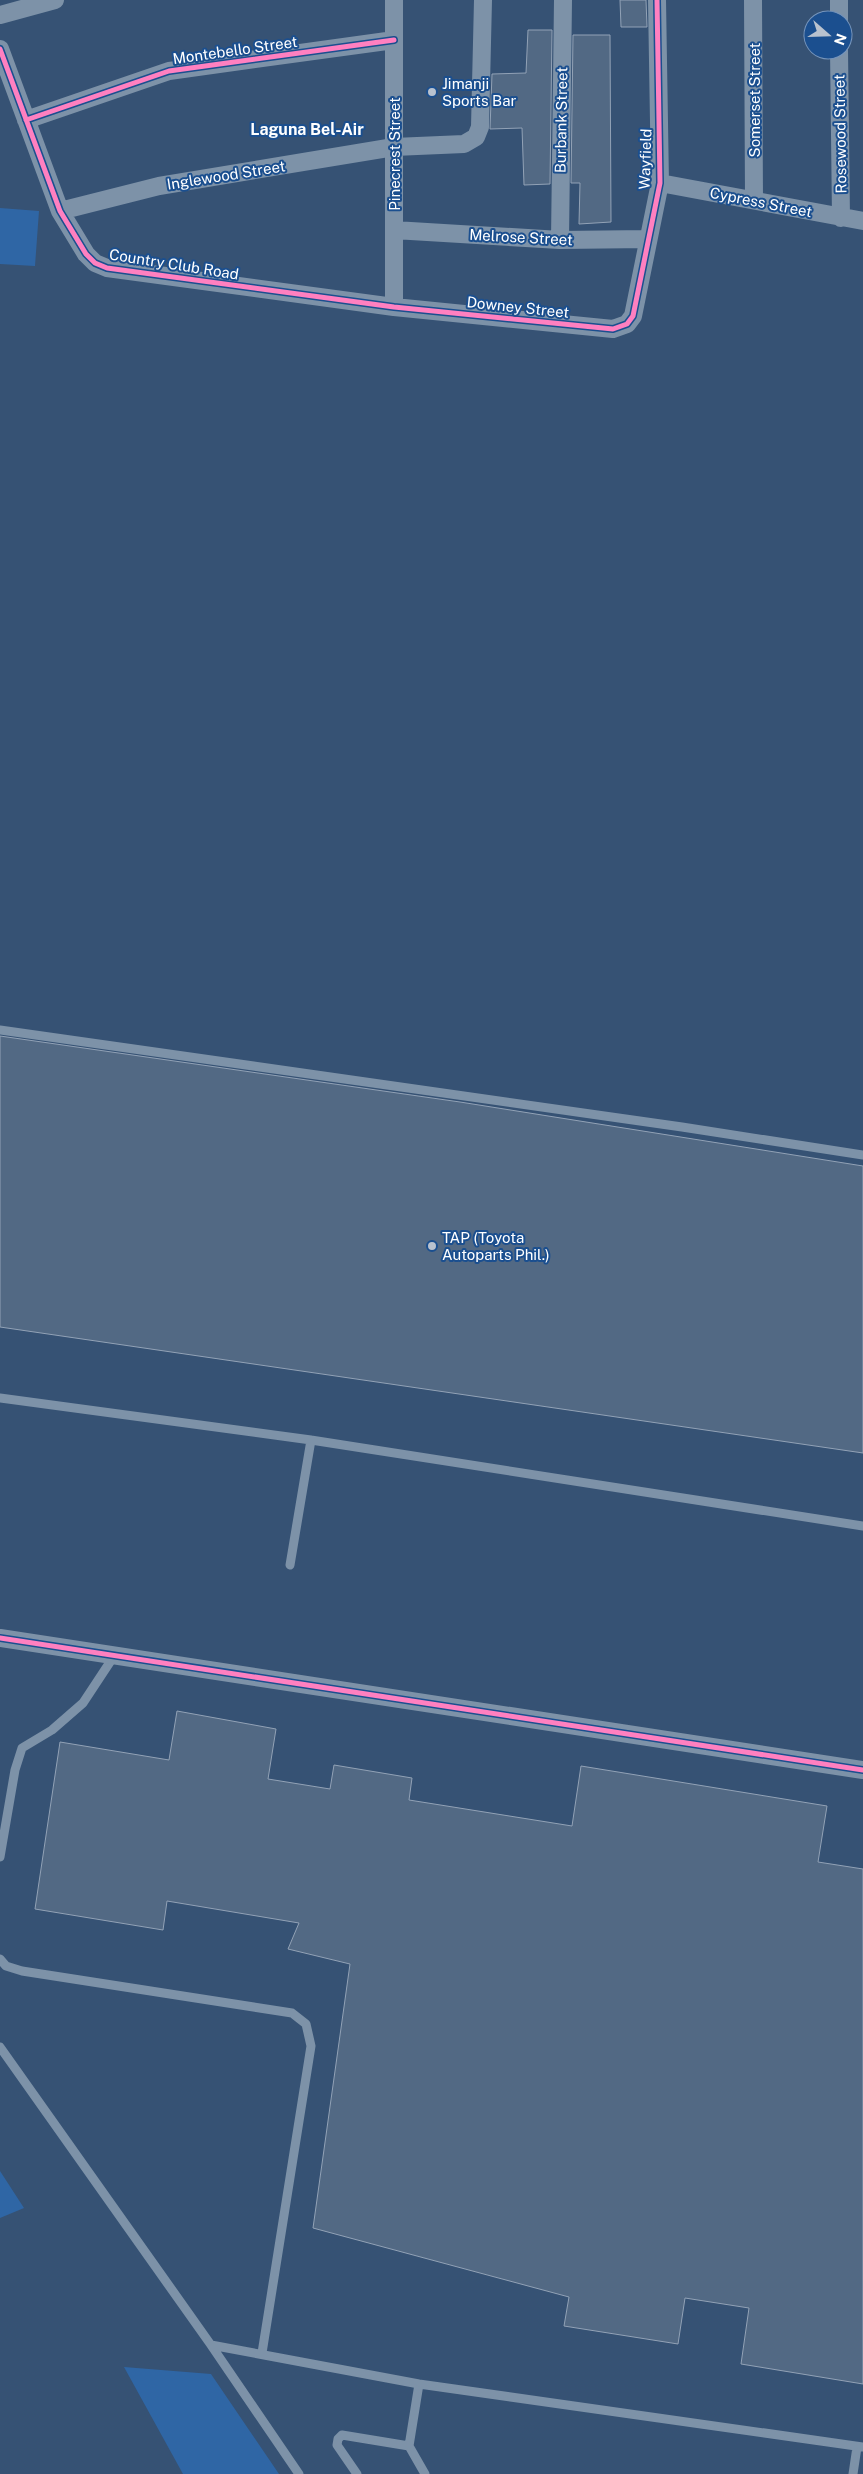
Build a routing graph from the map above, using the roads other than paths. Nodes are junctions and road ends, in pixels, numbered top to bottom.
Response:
1 (55, 0) edge
2 (394, 0) edge
3 (483, 0) edge
4 (563, 0) edge
5 (658, 0) edge
6 (753, 0) edge
7 (0, 15) edge
8 (394, 40) junction
9 (0, 50) edge
10 (839, 60) edge
11 (26, 120) junction
12 (394, 147) junction
13 (660, 183) junction
14 (754, 199) junction
15 (60, 211) junction
16 (841, 218) junction
17 (863, 221) edge
18 (394, 230) junction
19 (648, 239) junction
20 (560, 240) junction
21 (394, 307) junction
22 (633, 316) joint
23 (0, 1030) edge
24 (863, 1155) edge
25 (0, 1398) edge
26 (311, 1440) junction
27 (863, 1526) edge
28 (290, 1565) dead end
29 (0, 1638) edge
30 (114, 1656) junction
31 (863, 1770) edge
32 (0, 1858) edge
33 (0, 1959) edge
34 (0, 2047) edge
35 (211, 2345) junction
36 (262, 2353) junction
37 (419, 2384) junction
38 (409, 2446) junction
39 (860, 2447) edge
40 (299, 2474) edge
41 (357, 2474) edge
42 (425, 2474) edge
43 (853, 2474) edge

1 - 7 street
2 - 8 street, Pinecrest Street
3 - 12 street, Inglewood Street
4 - 20 street, Burbank Street
5 - 13 street, Wayfield
6 - 14 street, Somerset Street
8 - 11 street, Montebello Street
8 - 12 street, Pinecrest Street
9 - 11 street, Country Club Road
10 - 16 street, Rosewood Street
11 - 15 street, Country Club Road
12 - 15 street, Inglewood Street
12 - 18 street, Pinecrest Street
13 - 14 street, Cypress Street
13 - 19 street, Wayfield
14 - 16 street, Cypress Street
15 - 21 street, Country Club Road
16 - 17 street, Cypress Street
18 - 20 street, Melrose Street
18 - 21 street, Pinecrest Street
19 - 20 street, Melrose Street
19 - 22 street, Wayfield
21 - 22 street, Downey Street
23 - 24 lane
25 - 26 lane
26 - 27 lane
26 - 28 lane
29 - 30 street
30 - 31 street
30 - 32 lane
33 - 36 lane
34 - 35 lane
35 - 36 lane
35 - 40 lane
36 - 37 lane
37 - 38 lane
37 - 39 lane
38 - 41 lane
38 - 42 lane
39 - 43 lane

